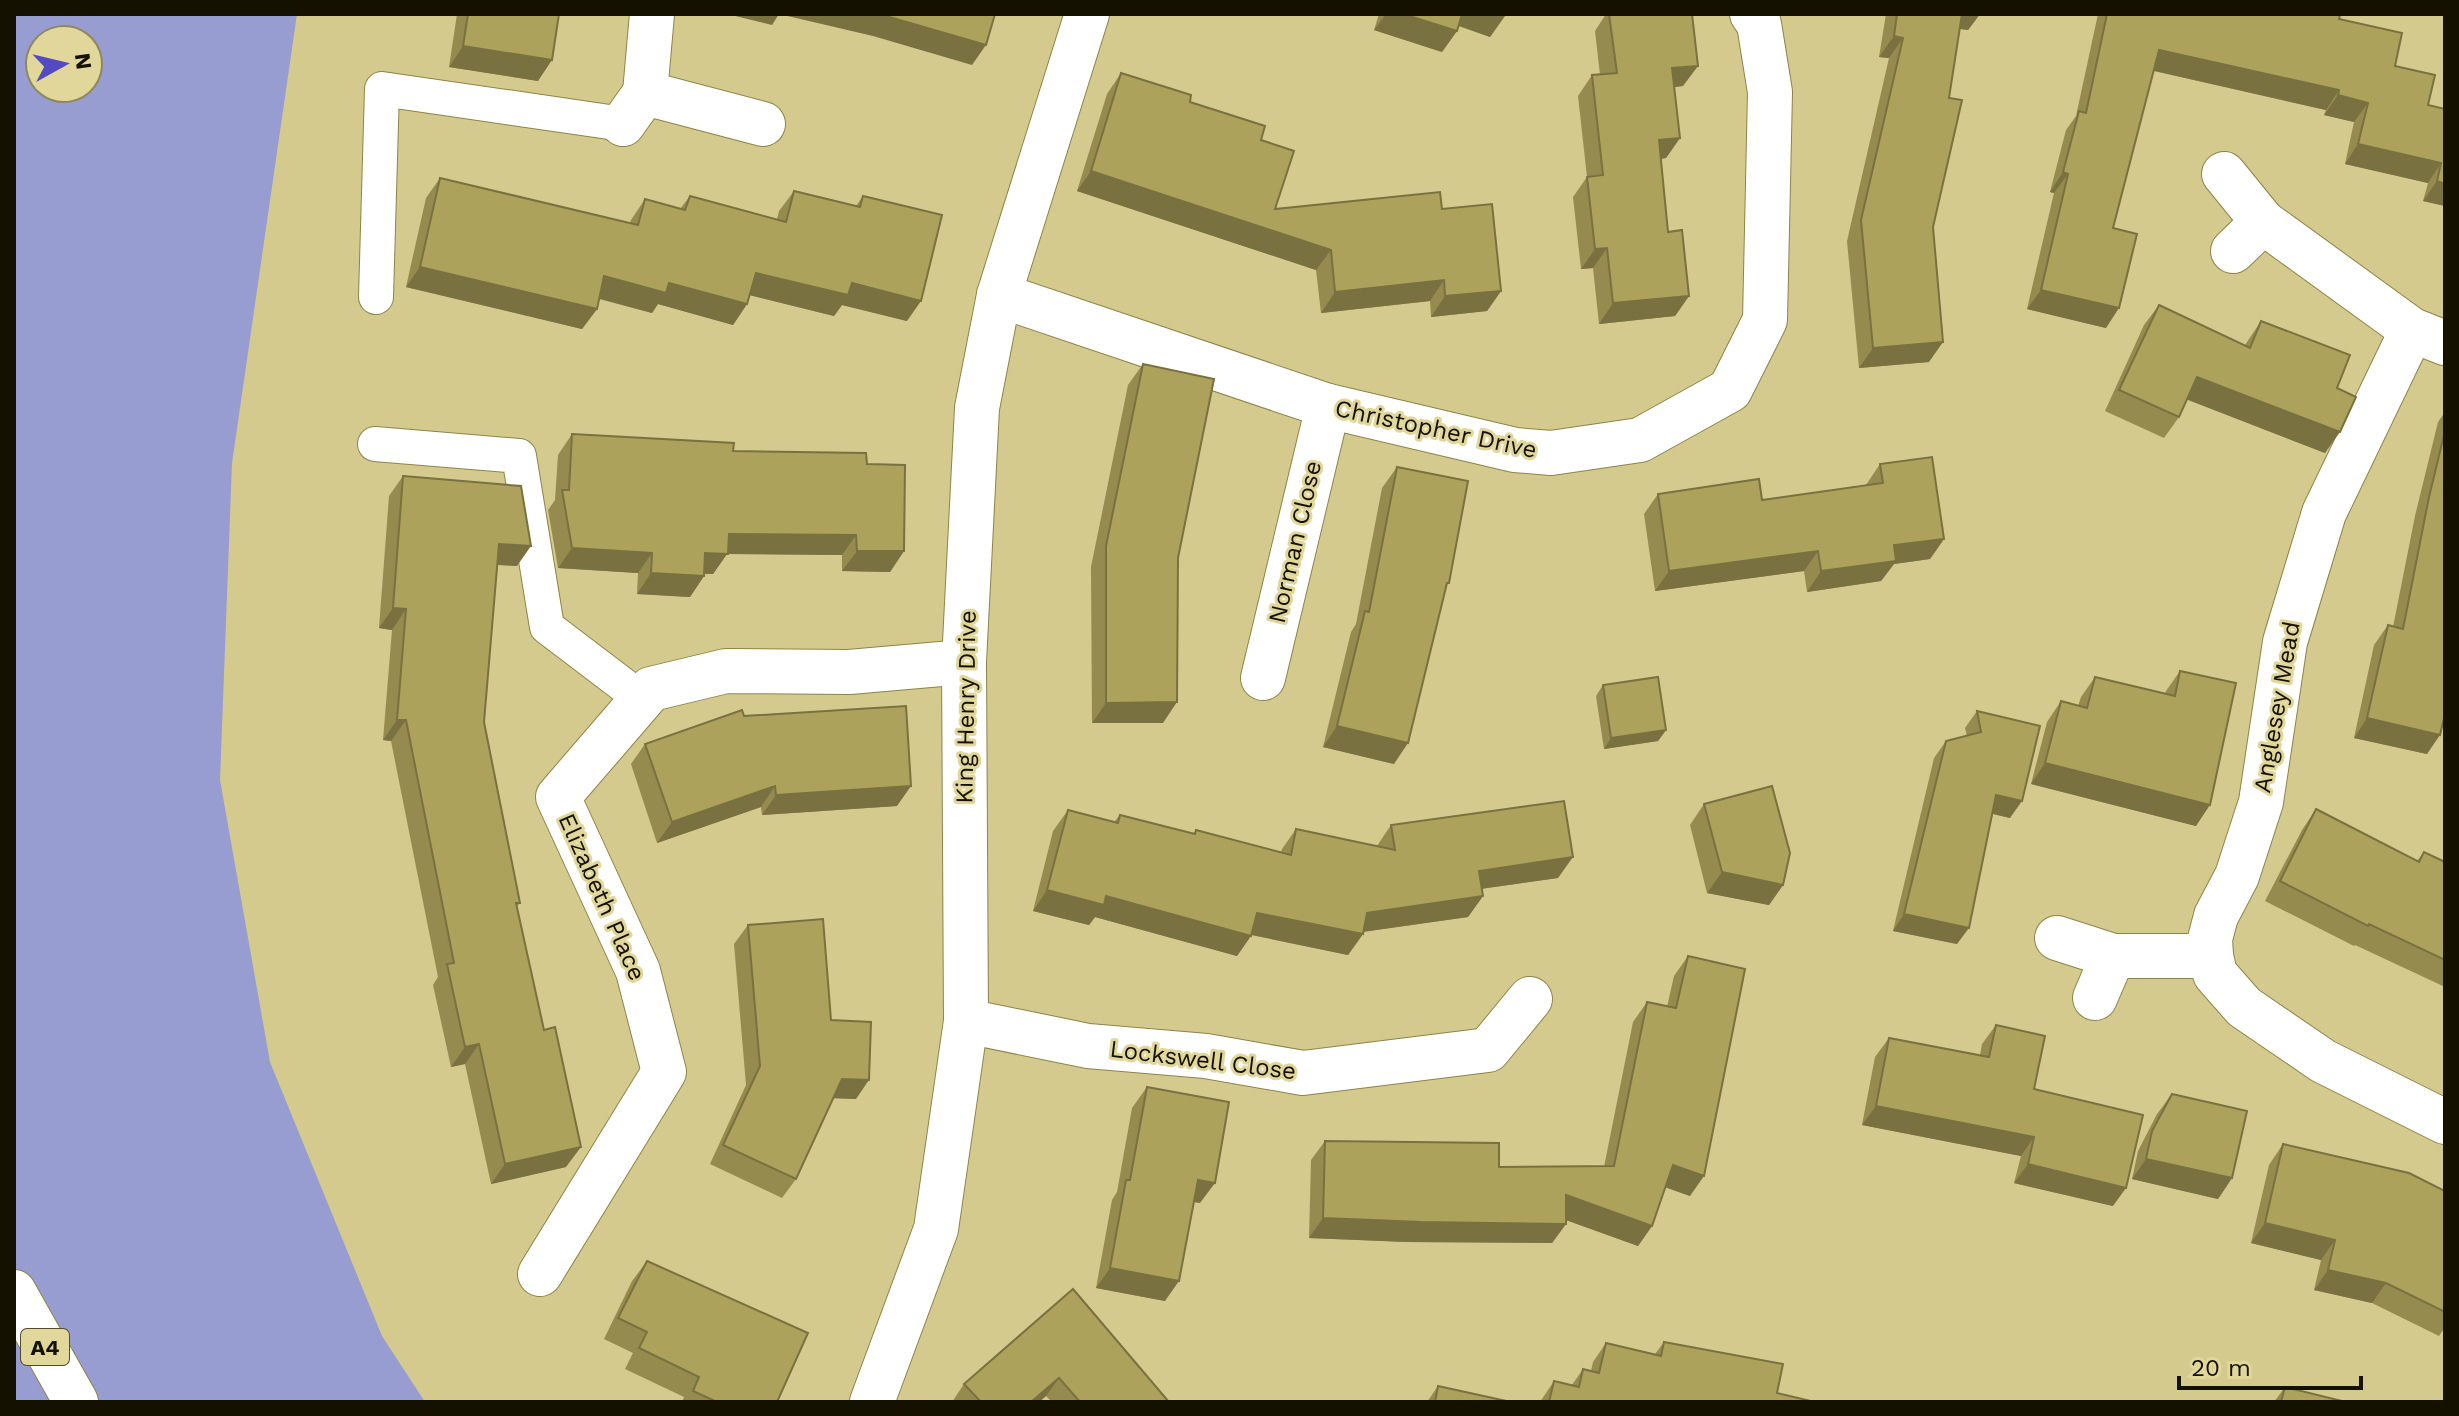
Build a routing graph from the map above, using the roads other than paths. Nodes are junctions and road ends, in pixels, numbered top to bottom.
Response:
1 (652, 14) edge
2 (1087, 14) edge
3 (1752, 14) edge
4 (634, 109) junction
5 (763, 124) dead end
6 (2224, 174) dead end
7 (999, 295) junction
8 (376, 297) dead end
9 (2429, 336) edge
10 (1328, 406) junction
11 (375, 444) dead end
12 (964, 662) junction
13 (1263, 678) dead end
14 (643, 700) junction
15 (2057, 938) dead end
16 (2113, 956) junction
17 (2211, 956) junction
18 (2095, 998) dead end
19 (1530, 999) dead end
20 (966, 1021) junction
21 (2445, 1122) edge
22 (540, 1274) dead end
23 (14, 1292) edge
24 (76, 1402) edge
25 (872, 1402) edge

1 - 4 street
2 - 7 street, King Henry Drive
3 - 10 street, Christopher Drive
4 - 5 street
4 - 8 lane
6 - 9 street, Anglesey Mead
7 - 10 street, Christopher Drive
7 - 12 street, King Henry Drive
9 - 17 street, Anglesey Mead
10 - 13 street, Norman Close
11 - 14 lane
12 - 14 street, Elizabeth Place
12 - 20 street, King Henry Drive
14 - 22 street, Elizabeth Place
15 - 16 street
16 - 17 street
16 - 18 street
17 - 21 street
19 - 20 street, Lockswell Close
20 - 25 street, King Henry Drive
23 - 24 street, A4

